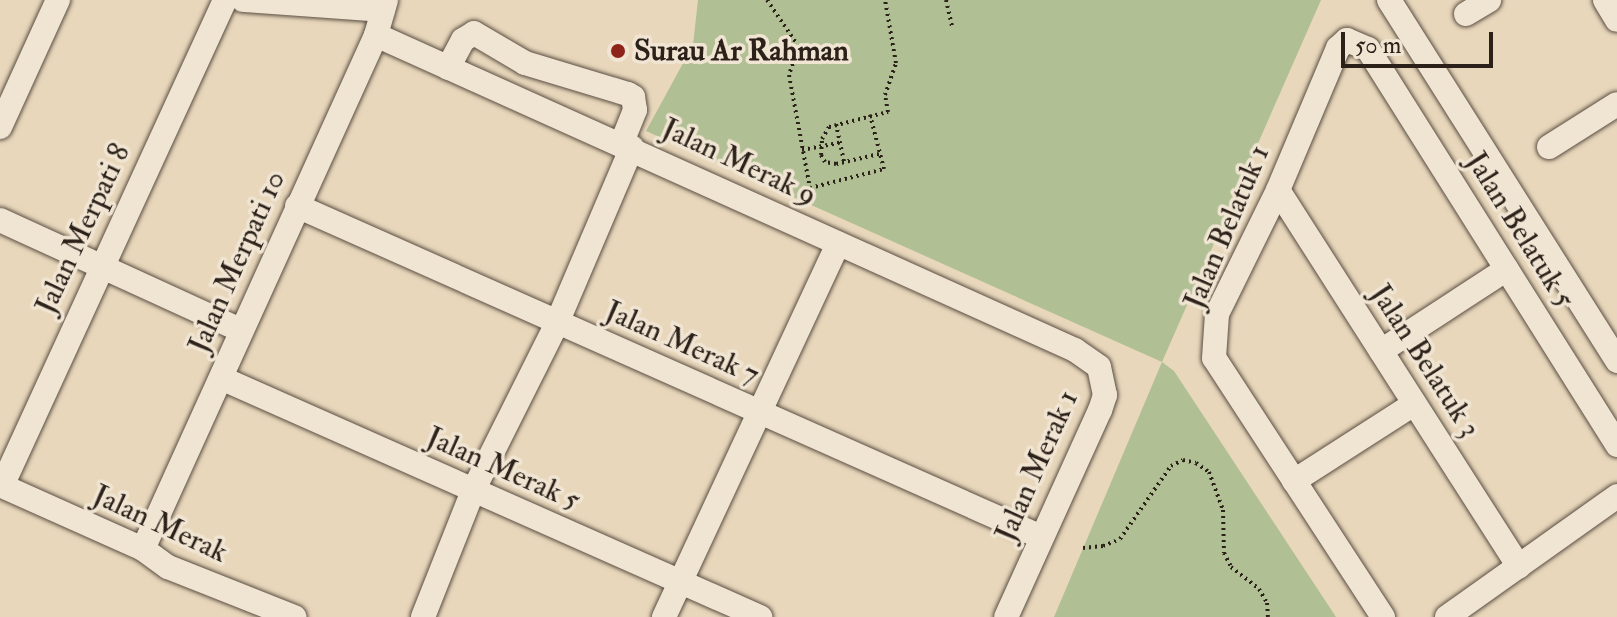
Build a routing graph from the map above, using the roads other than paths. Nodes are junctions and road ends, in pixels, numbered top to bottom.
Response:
1 (58, 0) edge
2 (225, 0) edge
3 (243, 0) edge
4 (1389, 0) edge
5 (1489, 0) edge
6 (1605, 0) edge
7 (384, 5) edge
8 (1466, 14) dead end
9 (1617, 20) edge
10 (376, 35) junction
11 (1368, 49) joint
12 (448, 68) junction
13 (1617, 104) edge
14 (0, 127) edge
15 (627, 145) junction
16 (1549, 147) dead end
17 (1278, 190) junction
18 (297, 206) junction
19 (0, 220) edge
20 (838, 244) junction
21 (101, 266) junction
22 (1507, 269) junction
23 (557, 323) junction
24 (240, 330) junction
25 (1075, 350) joint
26 (1381, 351) junction
27 (1617, 361) edge
28 (221, 378) junction
29 (1414, 404) junction
30 (760, 413) junction
31 (1617, 445) edge
32 (1294, 481) junction
33 (1, 486) edge
34 (473, 491) junction
35 (1617, 496) edge
36 (1041, 537) junction
37 (143, 549) junction
38 (1519, 567) junction
39 (681, 582) junction
40 (294, 617) edge
41 (423, 617) edge
42 (664, 617) edge
43 (760, 617) edge
44 (1006, 617) edge
45 (1383, 617) edge
46 (1447, 617) edge

1 - 14 street
2 - 21 street, Jalan Merpati 8
3 - 7 street
4 - 27 street
5 - 8 street
6 - 9 street
7 - 10 street, Jalan Merpati 10
10 - 12 street, Jalan Merak 9
10 - 18 street, Jalan Merpati 10
11 - 17 street, Jalan Belatuk 1
11 - 22 street, Jalan Belatuk 5
12 - 15 street, Jalan Merak 9
12 - 15 street
13 - 16 street
15 - 20 street, Jalan Merak 9
15 - 23 street
17 - 26 street, Jalan Belatuk 3
17 - 32 street, Jalan Belatuk 1
18 - 23 street, Jalan Merak 7
18 - 24 street, Jalan Merpati 10
19 - 21 street
20 - 25 street, Jalan Merak 9
20 - 30 street
21 - 24 street
21 - 33 street, Jalan Merpati 8
22 - 26 street
22 - 31 street, Jalan Belatuk 5
23 - 30 street, Jalan Merak 7
23 - 34 street
24 - 28 street, Jalan Merpati 10
25 - 36 street, Jalan Merak 1
26 - 29 street, Jalan Belatuk 3
28 - 34 street, Jalan Merak 5
28 - 37 street, Jalan Merpati 10
29 - 32 street
29 - 38 street, Jalan Belatuk 3
30 - 36 street, Jalan Merak 7
30 - 39 street
32 - 45 street, Jalan Belatuk 1
33 - 37 street, Jalan Merak
34 - 39 street, Jalan Merak 5
34 - 41 street
35 - 38 street
36 - 44 street, Jalan Merak 1
37 - 40 street, Jalan Merak
38 - 46 street
39 - 42 street
39 - 43 street, Jalan Merak 5

